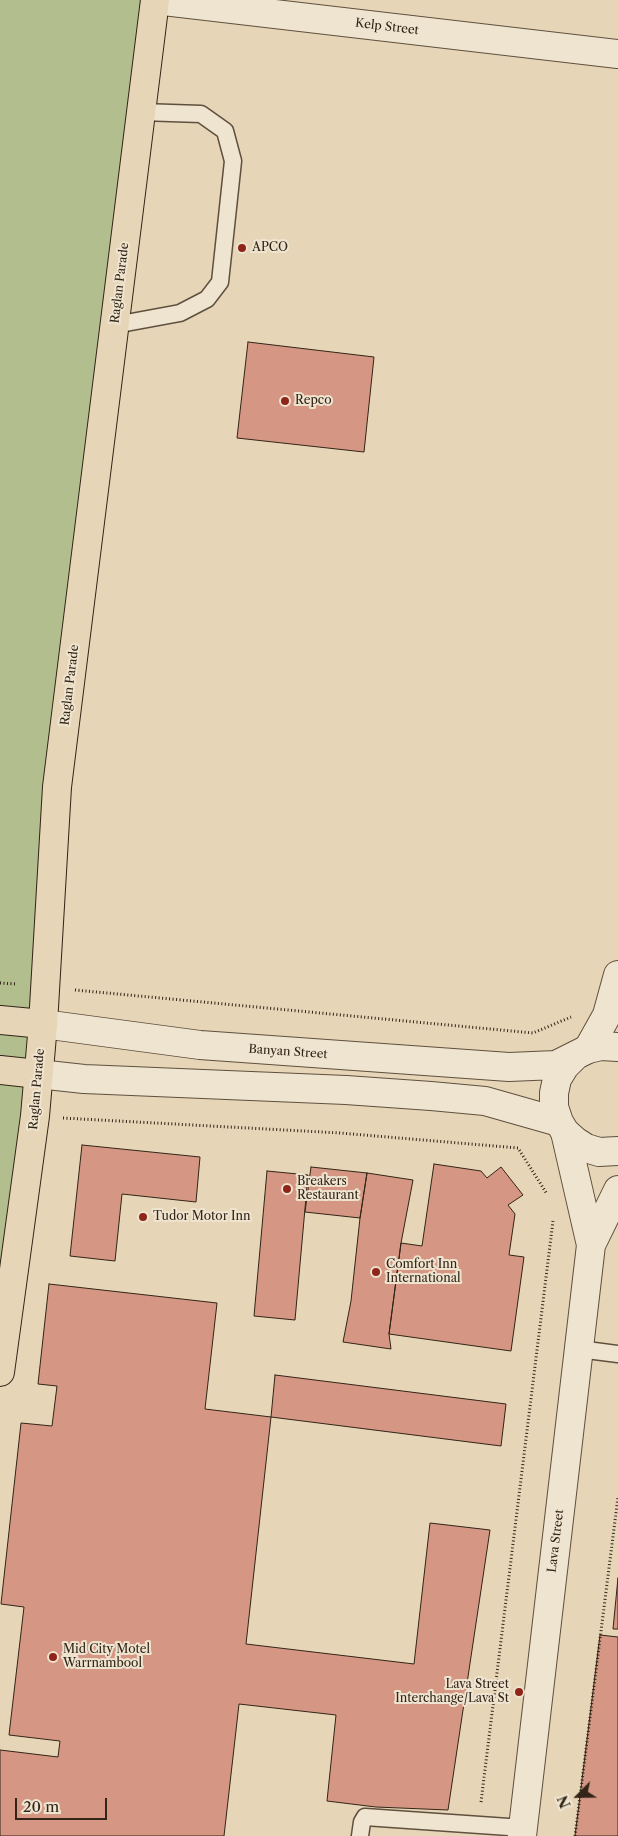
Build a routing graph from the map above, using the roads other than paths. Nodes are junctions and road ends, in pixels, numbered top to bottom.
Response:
1 (155, 0) edge
2 (618, 54) edge
3 (142, 112) junction
4 (115, 325) junction
5 (618, 975) edge
6 (0, 1020) edge
7 (42, 1024) junction
8 (618, 1047) edge
9 (582, 1052) junction
10 (0, 1070) edge
11 (38, 1074) junction
12 (562, 1127) junction
13 (618, 1151) edge
14 (618, 1190) edge
15 (591, 1245) junction
16 (579, 1349) junction
17 (618, 1354) edge
18 (0, 1372) edge
19 (522, 1832) edge
20 (360, 1836) edge

1 - 2 street, Kelp Street
1 - 3 main road, Raglan Parade
3 - 4 main road, Raglan Parade
3 - 4 lane
4 - 7 main road, Raglan Parade
5 - 9 street
6 - 7 main road, Banyan Street
7 - 9 street, Banyan Street
7 - 11 main road, Raglan Parade
8 - 9 street, Banyan Street
9 - 12 street, Lava Street
10 - 11 main road
11 - 12 street
11 - 18 main road, Raglan Parade
12 - 13 street
12 - 15 street, Lava Street
14 - 15 street, Lava Street
15 - 16 street, Lava Street
16 - 17 lane
16 - 19 street, Lava Street
19 - 20 lane

